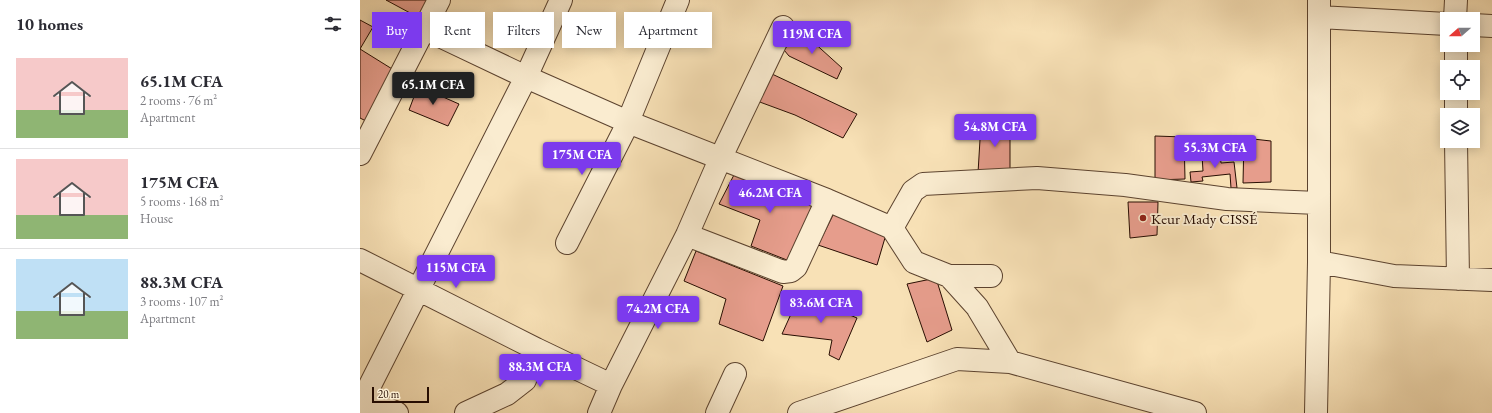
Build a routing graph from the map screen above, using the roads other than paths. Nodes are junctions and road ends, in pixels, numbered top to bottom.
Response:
1 (438, 0) edge
2 (561, 0) edge
3 (678, 0) edge
4 (1456, 0) edge
5 (1319, 8) edge
6 (1455, 12) edge
7 (1440, 23) edge
8 (1480, 25) edge
9 (1492, 26) edge
10 (783, 27) dead end
11 (425, 29) junction
12 (526, 77) junction
13 (628, 122) junction
14 (1456, 148) edge
15 (360, 154) edge
16 (720, 157) junction
17 (827, 200) junction
18 (1318, 203) junction
19 (892, 228) junction
20 (687, 235) junction
21 (568, 243) dead end
22 (360, 260) edge
23 (1319, 262) junction
24 (949, 276) junction
25 (991, 276) dead end
26 (1458, 279) junction
27 (1492, 280) edge
28 (420, 290) junction
29 (536, 348) junction
30 (1010, 362) junction
31 (735, 374) dead end
32 (611, 385) junction
33 (361, 401) edge
34 (397, 413) edge
35 (466, 413) edge
36 (599, 413) edge
37 (717, 413) edge
38 (799, 413) edge
39 (1195, 413) edge
40 (1316, 413) edge

1 - 11 street
2 - 12 street
3 - 13 street
4 - 6 street
5 - 7 street
5 - 18 street
8 - 9 street
10 - 16 street
11 - 12 street
11 - 15 street
12 - 13 street
12 - 28 street
13 - 16 street
13 - 21 street
14 - 26 street
16 - 17 street
16 - 20 street
17 - 19 street
17 - 20 street
18 - 19 street
18 - 23 street
19 - 24 street
20 - 32 street
22 - 28 street
23 - 26 street
23 - 40 street
24 - 25 street
24 - 30 street
26 - 27 street
28 - 29 street
28 - 33 street
29 - 32 street
29 - 35 street
30 - 38 street
30 - 39 street
31 - 37 street
32 - 36 street
33 - 34 street

